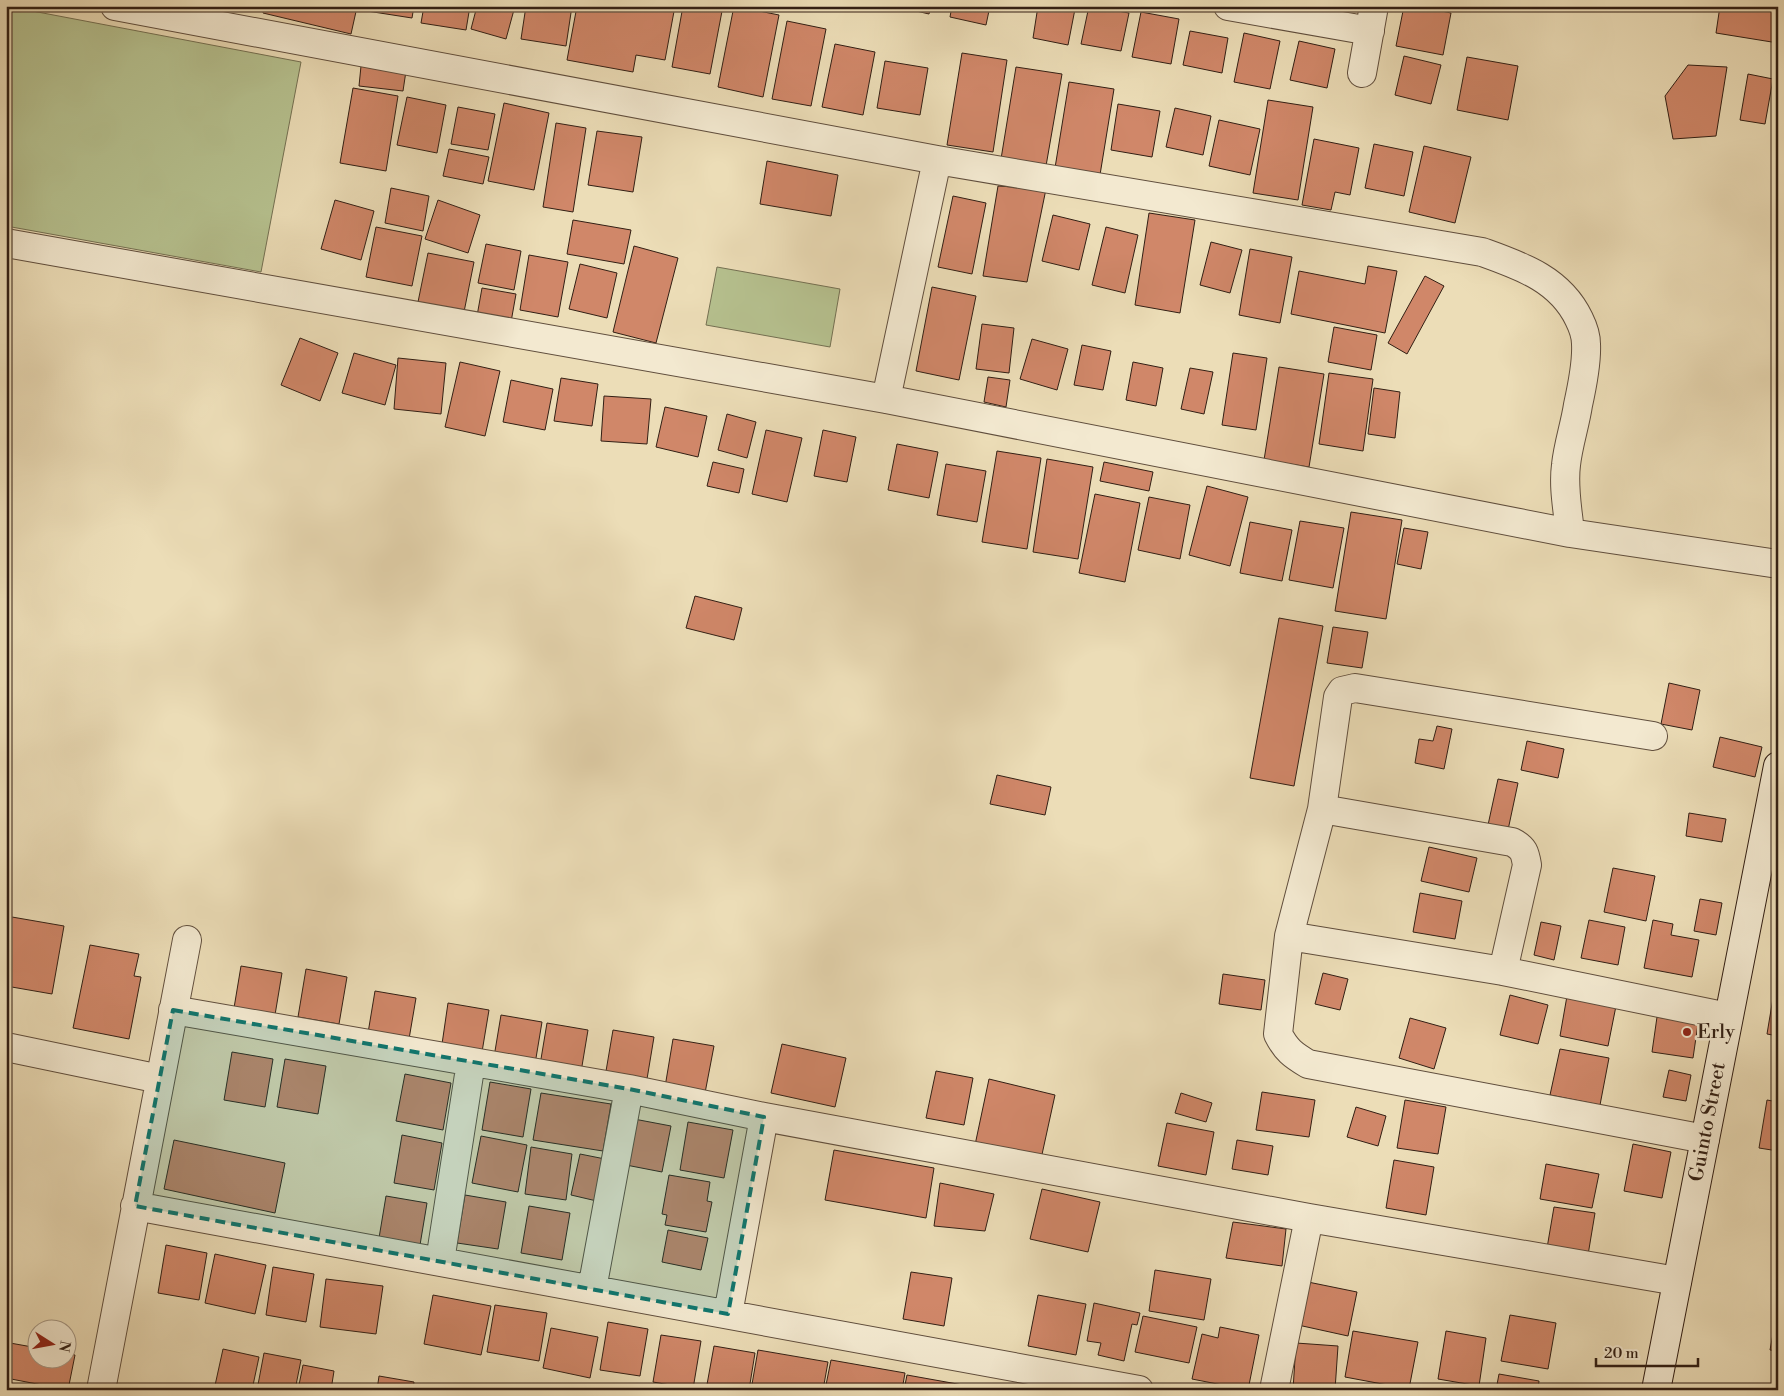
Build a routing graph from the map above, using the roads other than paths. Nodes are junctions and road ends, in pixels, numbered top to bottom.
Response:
1 (115, 6) edge
2 (1228, 6) edge
3 (1372, 19) edge
4 (1362, 73) dead end
5 (937, 160) junction
6 (6, 243) edge
7 (886, 398) junction
8 (1570, 533) junction
9 (1778, 564) edge
10 (1653, 736) dead end
11 (1778, 766) edge
12 (1322, 809) junction
13 (1772, 830) edge
14 (1289, 936) junction
15 (187, 940) dead end
16 (1503, 971) junction
17 (173, 1010) junction
18 (1728, 1017) junction
19 (6, 1047) edge
20 (471, 1062) junction
21 (160, 1078) junction
22 (629, 1089) junction
23 (764, 1117) junction
24 (1705, 1139) junction
25 (135, 1206) junction
26 (1309, 1218) junction
27 (440, 1261) junction
28 (1677, 1281) junction
29 (592, 1289) junction
30 (728, 1314) junction
31 (101, 1390) edge
32 (1138, 1390) edge
33 (1274, 1390) edge
34 (1656, 1390) edge

1 - 5 street
2 - 3 street
3 - 4 street
5 - 7 street
5 - 8 street
6 - 7 street
7 - 8 street
8 - 9 street
10 - 12 street
11 - 13 street, Guinto Street
12 - 14 street
12 - 16 street
13 - 18 street, Guinto Street
14 - 16 street
14 - 24 street
15 - 17 street
16 - 18 street
17 - 20 street
17 - 21 street
18 - 24 street, Guinto Street
19 - 21 street
20 - 22 street
20 - 27 street
21 - 25 street
22 - 23 street
22 - 29 street
23 - 26 street
23 - 30 street
24 - 28 street, Guinto Street
25 - 27 street
25 - 31 street
26 - 28 street
26 - 33 street
27 - 29 street
28 - 34 street, Guinto Street
29 - 30 street
30 - 32 street

